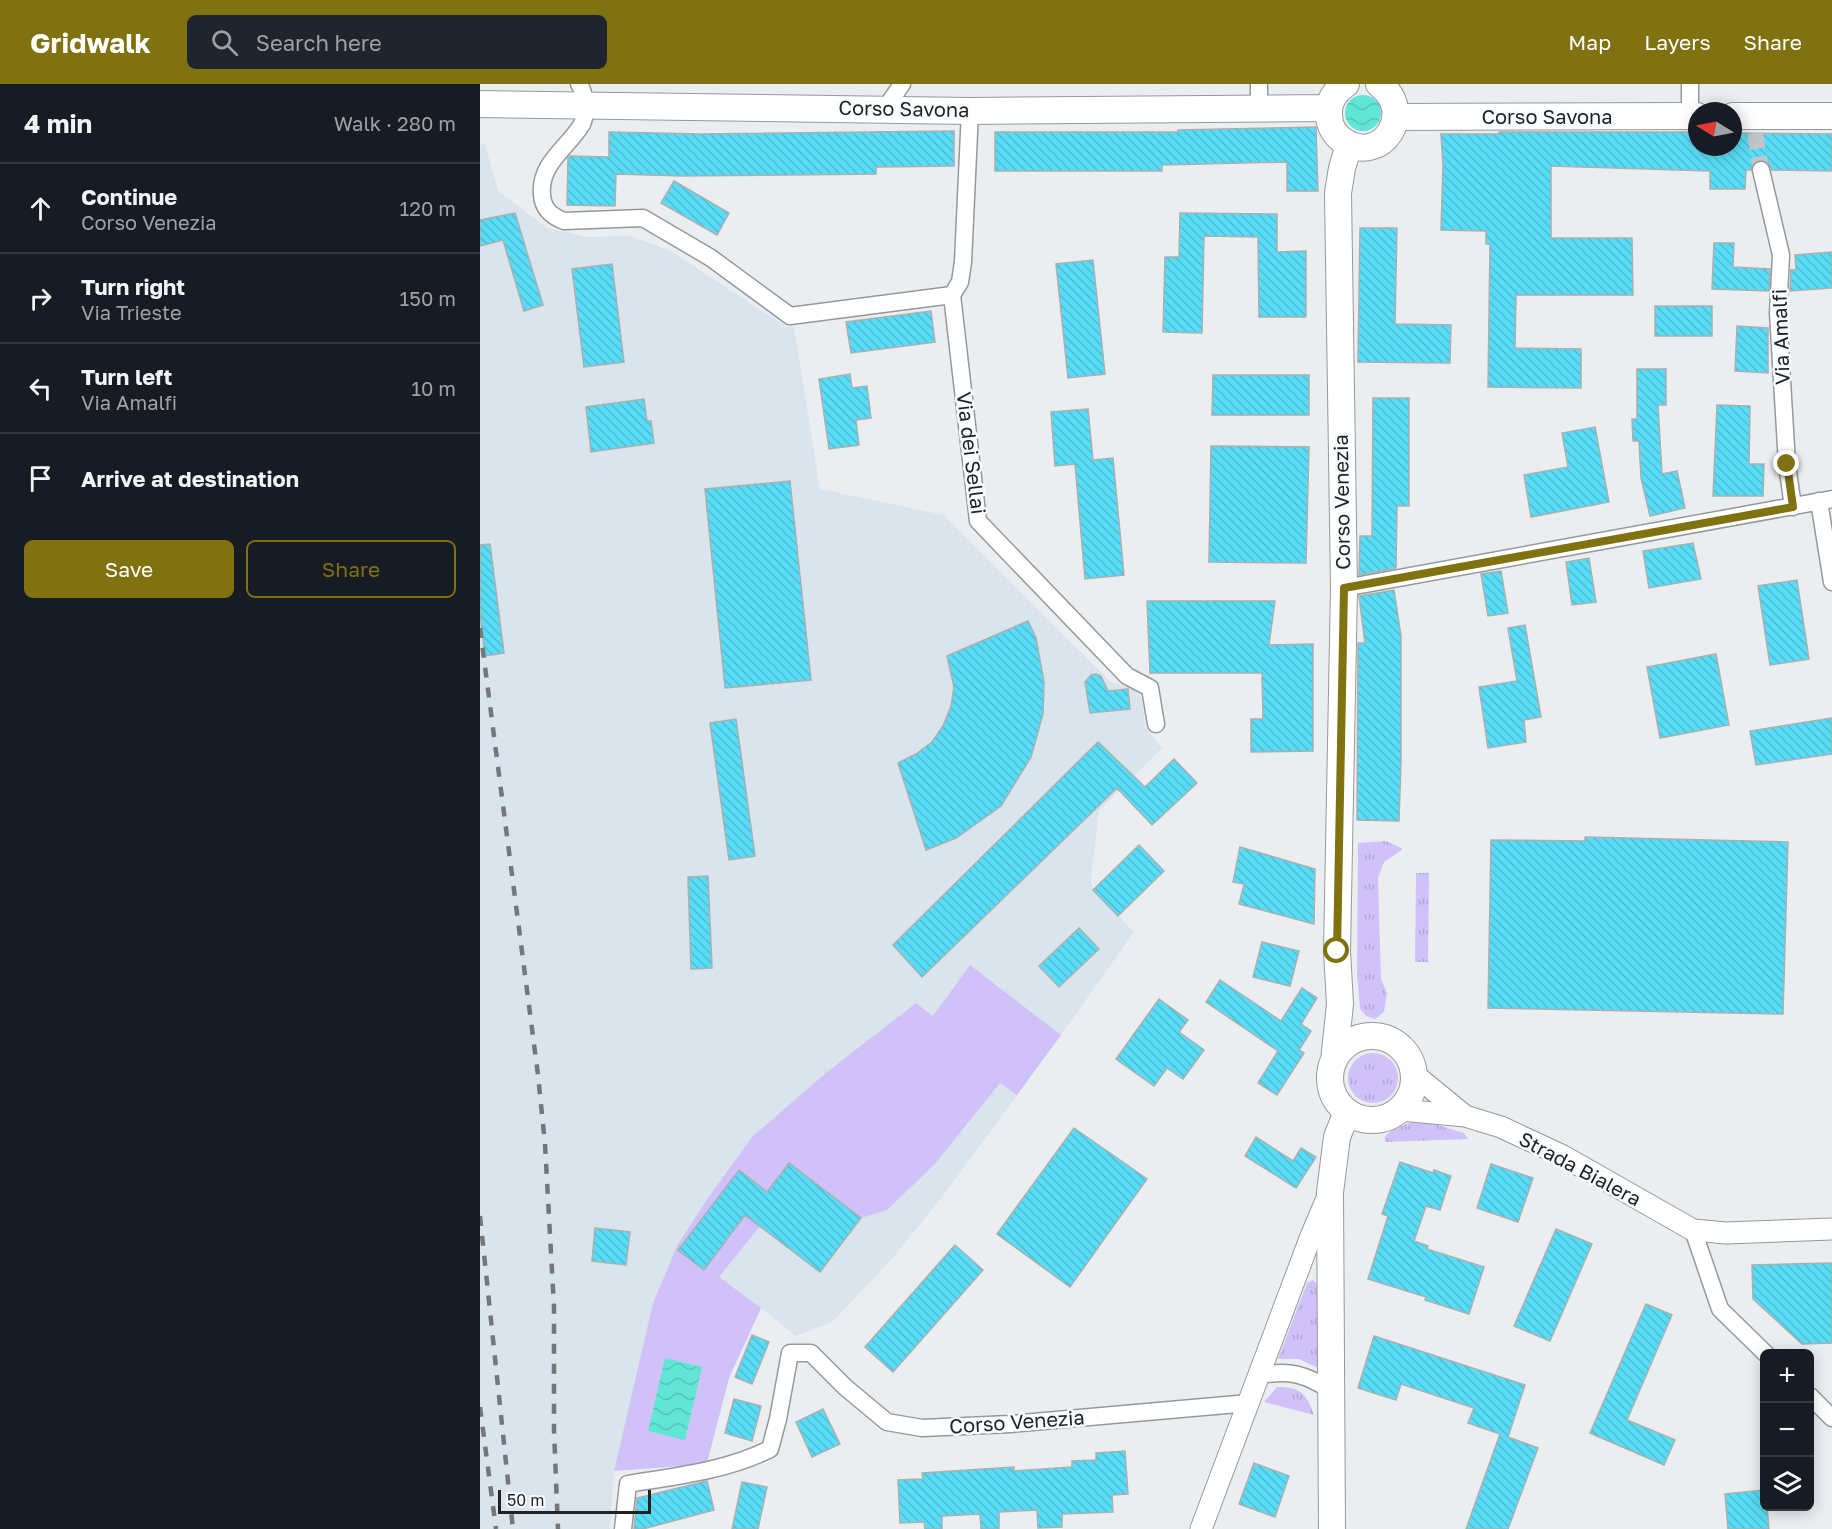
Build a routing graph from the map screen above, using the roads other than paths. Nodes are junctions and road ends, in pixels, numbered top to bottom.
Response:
1 (902, 84) edge
2 (1346, 84) edge
3 (1379, 84) edge
4 (1690, 84) edge
5 (581, 95) edge
6 (1259, 96) edge
7 (1692, 102) edge
8 (480, 104) edge
9 (1329, 108) junction
10 (885, 109) junction
11 (970, 111) junction
12 (1688, 116) edge
13 (1832, 116) edge
14 (1396, 117) junction
15 (1746, 122) edge
16 (1349, 145) junction
17 (1761, 170) tunnel mouth
18 (952, 295) junction
19 (1826, 500) edge
20 (1793, 507) junction
21 (1832, 582) edge
22 (1344, 588) junction
23 (1156, 724) dead end
24 (1340, 1004) junction
25 (1366, 1036) junction
26 (1334, 1060) junction
27 (1415, 1075) junction
28 (1401, 1110) junction
29 (1347, 1112) junction
30 (1465, 1116) junction
31 (1330, 1192) junction
32 (1832, 1229) edge
33 (1693, 1230) junction
34 (1762, 1349) edge
35 (1260, 1375) junction
36 (1332, 1391) junction
37 (1814, 1401) edge
38 (1249, 1403) junction
39 (1832, 1418) edge
40 (623, 1529) edge
41 (1201, 1529) edge
42 (1332, 1529) edge

1 - 10 street
2 - 9 main road
3 - 14 main road
4 - 7 street
5 - 8 main road, Corso Savona
5 - 10 main road, Corso Savona
5 - 18 street
6 - 9 main road, Corso Savona
6 - 11 main road, Corso Savona
9 - 16 main road
10 - 11 main road, Corso Savona
11 - 18 street, Via dei Sellai
12 - 14 main road, Corso Savona
13 - 15 main road
14 - 16 main road
16 - 22 main road, Corso Venezia
17 - 20 street, Via Amalfi
18 - 23 street, Via dei Sellai
19 - 20 street
19 - 21 street
20 - 22 street
22 - 24 main road, Corso Venezia
24 - 25 main road
24 - 26 main road, Corso Venezia
25 - 26 main road
25 - 27 main road
26 - 29 main road
27 - 28 main road
27 - 30 street, Strada Bialera
28 - 29 main road
28 - 30 street, Strada Bialera
29 - 31 main road
30 - 33 street, Strada Bialera
31 - 35 street
31 - 36 main road
32 - 33 street, Strada Bialera
33 - 34 street
35 - 36 street
35 - 38 street
36 - 42 main road
37 - 39 street
38 - 40 street, Corso Venezia
38 - 41 street

